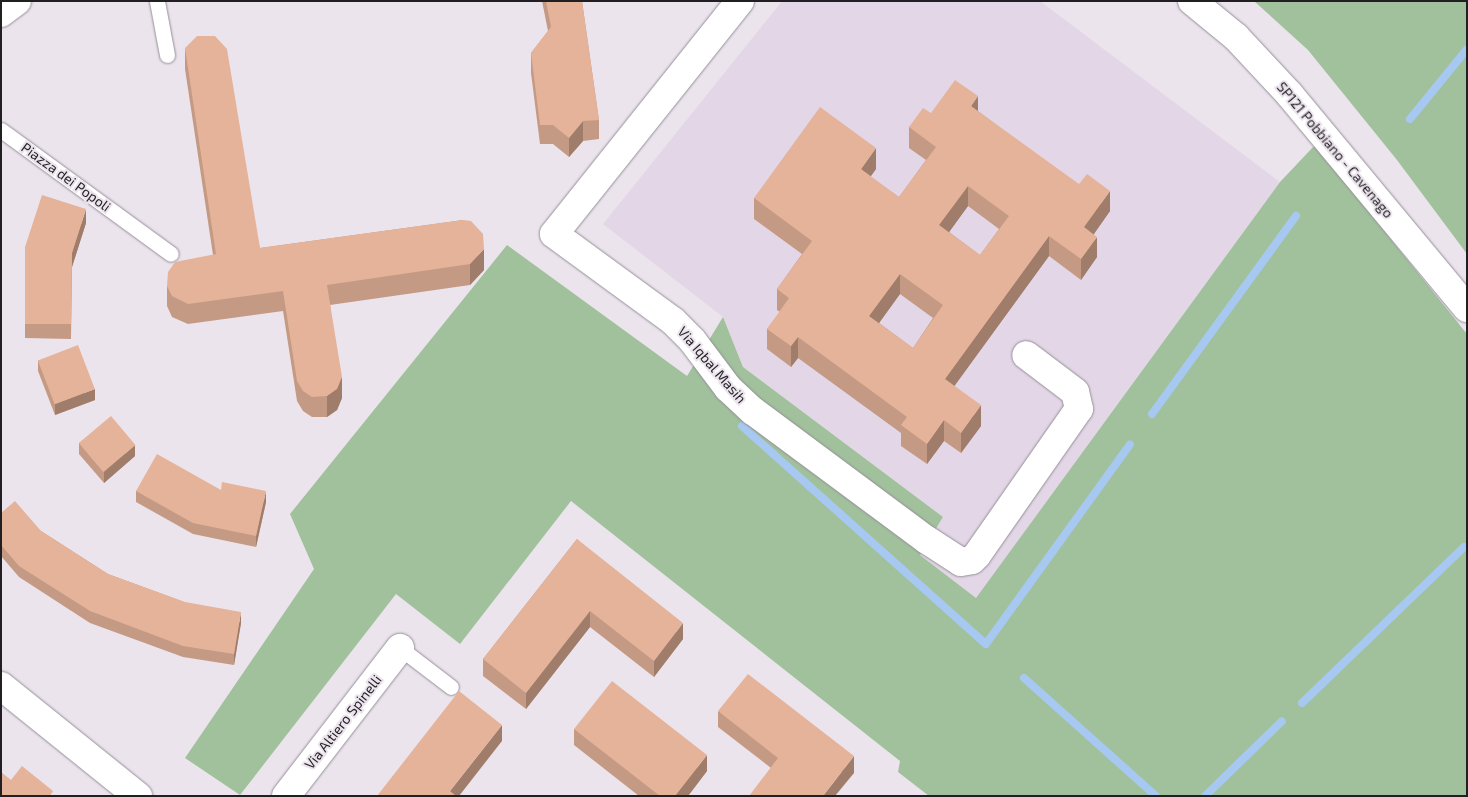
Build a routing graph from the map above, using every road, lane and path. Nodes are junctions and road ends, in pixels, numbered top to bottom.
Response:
1 (16, 1) edge
2 (157, 1) edge
3 (740, 1) edge
4 (1192, 1) edge
5 (1, 13) edge
6 (166, 56) dead end
7 (1, 130) edge
8 (171, 254) dead end
9 (1467, 308) edge
10 (1026, 355) dead end
11 (400, 648) joint
12 (1, 686) edge
13 (451, 687) dead end
14 (120, 791) edge
15 (286, 796) edge

1 - 5 street
2 - 6 lane
3 - 10 street, Via Iqbal Masih
4 - 9 street, SP121 Pobbiano - Cavenago
7 - 8 lane, Piazza dei Popoli
11 - 13 lane
11 - 15 street, Via Altiero Spinelli
12 - 14 street

